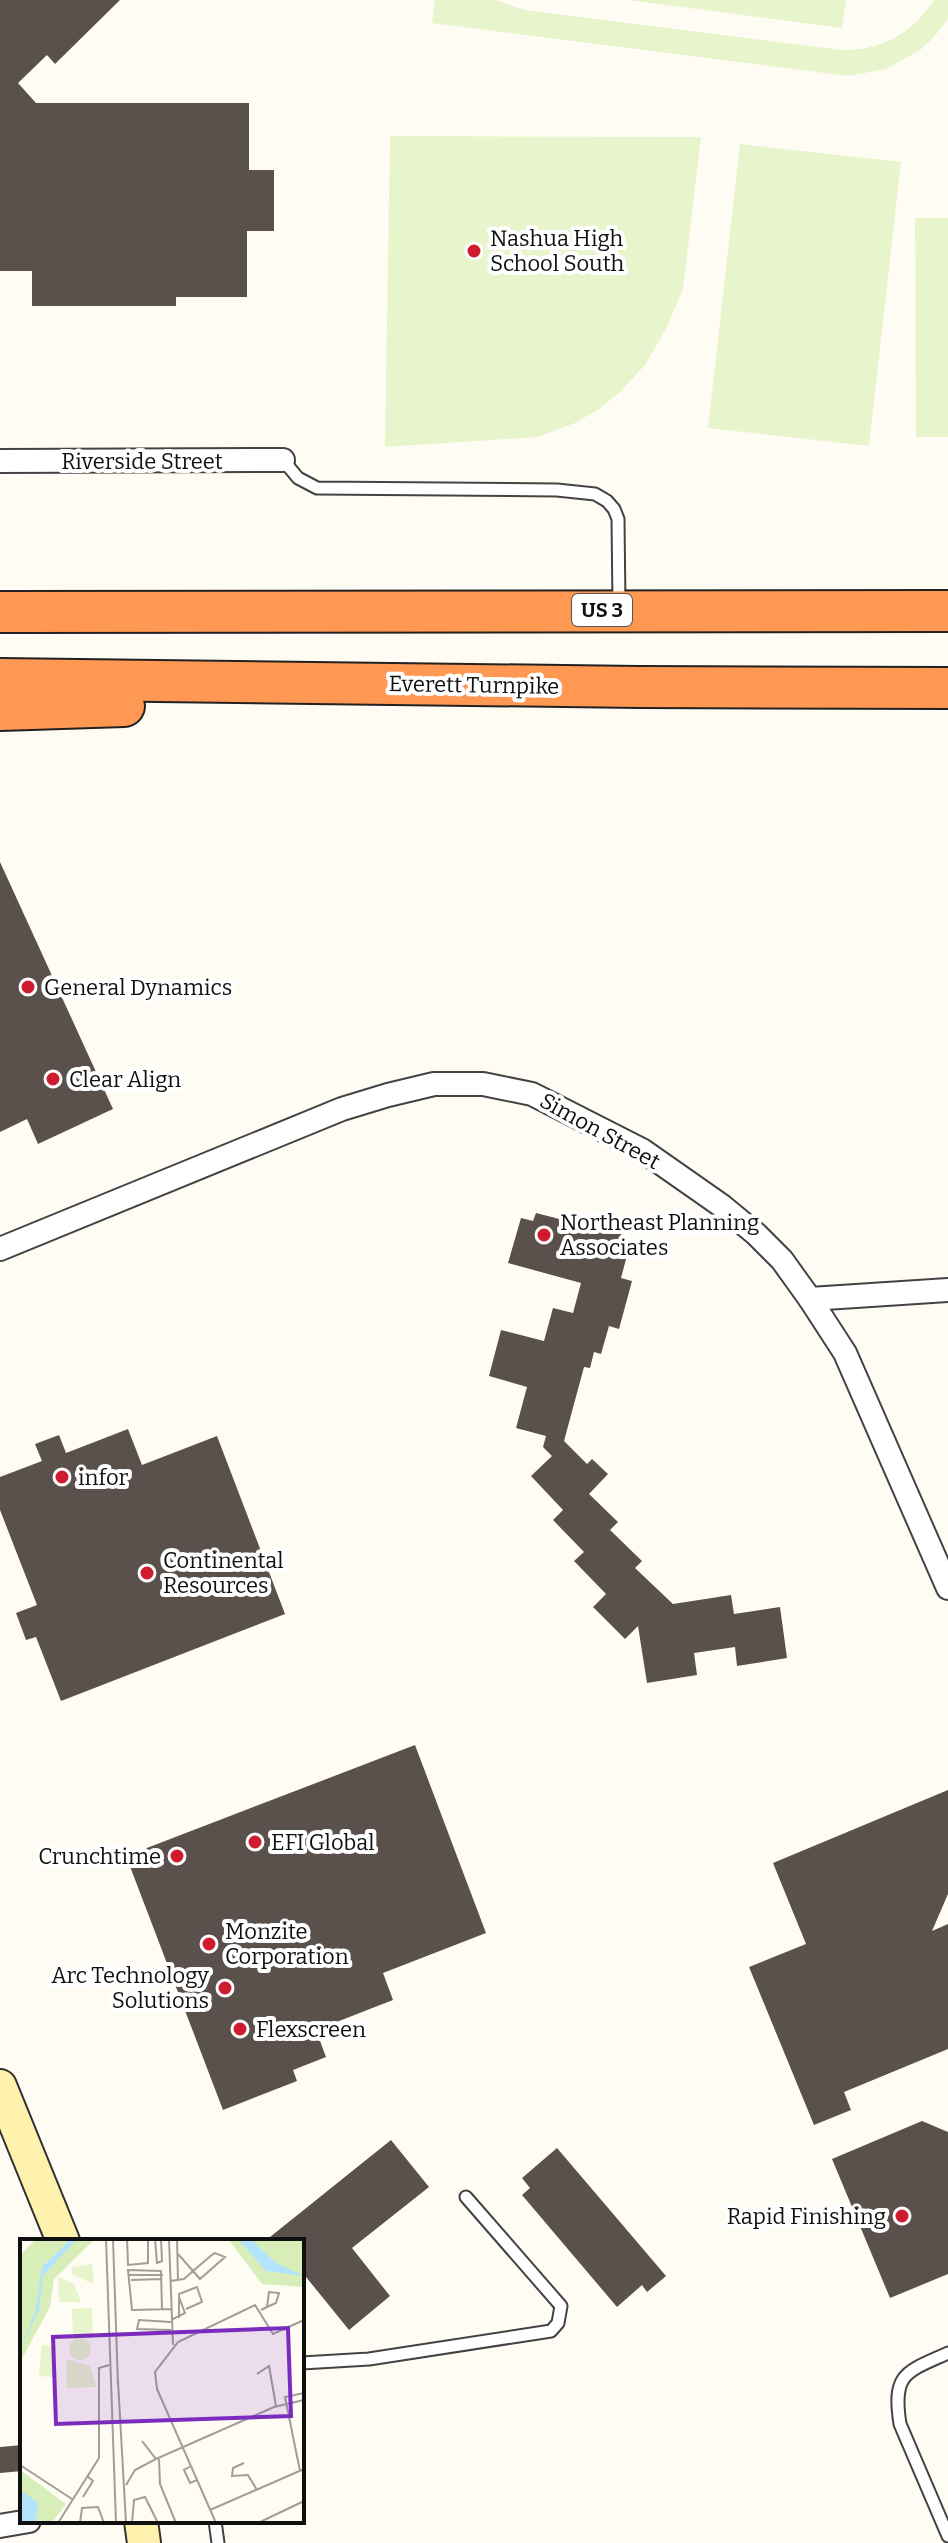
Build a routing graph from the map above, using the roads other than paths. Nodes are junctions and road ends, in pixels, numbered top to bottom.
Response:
1 (283, 460) joint
2 (0, 461) edge
3 (619, 610) junction
4 (948, 611) edge
5 (0, 612) edge
6 (0, 679) edge
7 (639, 687) junction
8 (948, 688) edge
9 (0, 710) edge
10 (0, 1249) edge
11 (948, 1290) edge
12 (810, 1299) junction
13 (948, 1588) edge
14 (0, 2086) edge
15 (466, 2197) dead end
16 (62, 2239) edge
17 (948, 2353) edge
18 (304, 2363) edge
19 (20, 2523) edge
20 (141, 2523) edge
21 (215, 2523) edge
22 (0, 2526) edge
23 (948, 2536) edge
24 (144, 2543) edge
25 (218, 2543) edge

1 - 2 street, Riverside Street
1 - 3 lane
3 - 4 highway, US 3
3 - 5 highway, US 3
6 - 7 highway, Everett Turnpike
7 - 8 highway, Everett Turnpike
7 - 9 highway
10 - 12 street, Simon Street
11 - 12 street
12 - 13 street, Simon Street
14 - 16 street
15 - 18 lane
17 - 23 lane
19 - 22 street
20 - 24 street
21 - 25 lane

